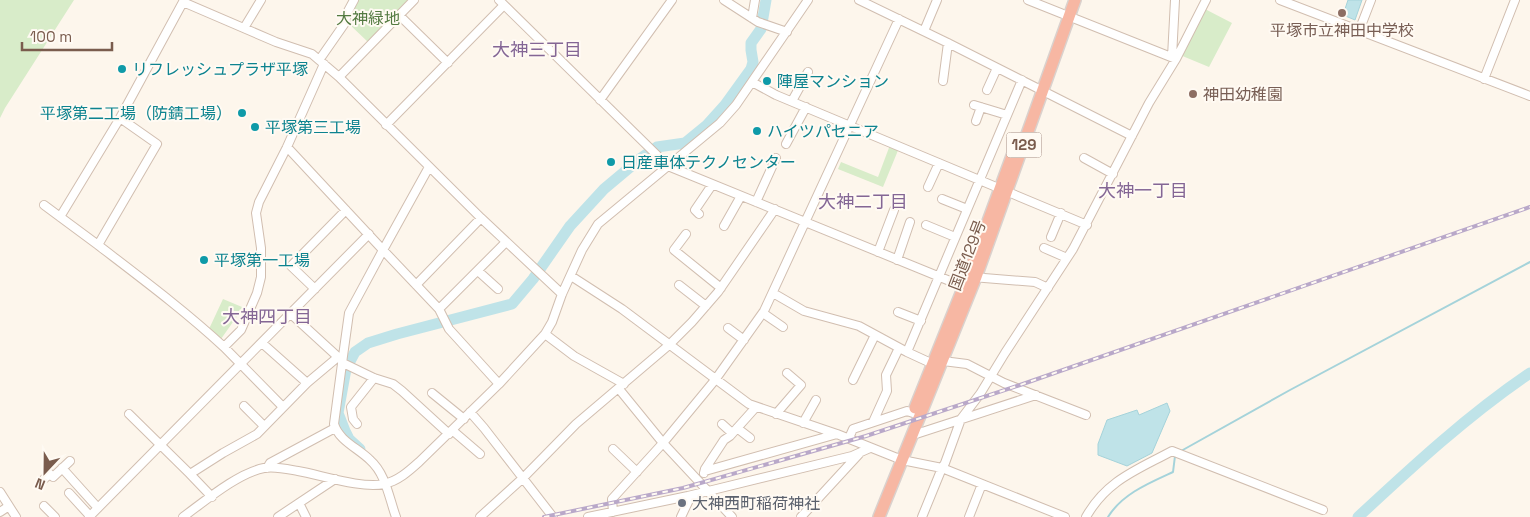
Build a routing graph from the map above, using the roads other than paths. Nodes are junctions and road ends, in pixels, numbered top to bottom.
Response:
1 (260, 0) edge
2 (354, 0) edge
3 (414, 0) edge
4 (672, 0) edge
5 (724, 0) edge
6 (755, 0) edge
7 (808, 0) edge
8 (859, 0) edge
9 (937, 0) edge
10 (1028, 0) edge
11 (1067, 0) edge
12 (1075, 0) edge
13 (1175, 0) edge
14 (1206, 0) edge
15 (1280, 0) edge
16 (1371, 0) edge
17 (1514, 0) edge
18 (181, 1) edge
19 (502, 3) edge
20 (399, 15) junction
21 (1066, 15) junction
22 (752, 18) junction
23 (899, 19) junction
24 (244, 28) junction
25 (924, 31) junction
26 (1359, 31) junction
27 (787, 32) junction
28 (948, 43) junction
29 (1174, 58) junction
30 (323, 60) junction
31 (448, 63) junction
32 (996, 68) junction
33 (808, 72) dead end
34 (339, 78) junction
35 (1484, 79) junction
36 (1022, 80) junction
37 (752, 82) junction
38 (943, 82) dead end
39 (1039, 89) junction
40 (987, 90) dead end
41 (1530, 96) edge
42 (600, 100) junction
43 (792, 101) junction
44 (806, 106) junction
45 (1007, 115) junction
46 (120, 118) junction
47 (976, 121) dead end
48 (850, 124) junction
49 (386, 125) junction
50 (1132, 136) junction
51 (786, 144) dead end
52 (287, 147) junction
53 (776, 158) dead end
54 (1084, 158) dead end
55 (939, 163) junction
56 (668, 166) junction
57 (429, 167) junction
58 (1113, 174) junction
59 (980, 180) junction
60 (712, 184) junction
61 (928, 187) dead end
62 (1004, 190) junction
63 (741, 196) junction
64 (942, 198) dead end
65 (756, 202) junction
66 (44, 205) dead end
67 (775, 209) junction
68 (967, 209) junction
69 (346, 210) junction
70 (696, 210) dead end
71 (895, 211) dead end
72 (1061, 213) junction
73 (60, 218) junction
74 (481, 218) junction
75 (805, 221) junction
76 (910, 222) dead end
77 (926, 225) dead end
78 (1087, 225) junction
79 (724, 226) dead end
80 (369, 234) junction
81 (682, 236) dead end
82 (1051, 236) dead end
83 (955, 238) junction
84 (506, 242) junction
85 (98, 245) junction
86 (1044, 248) dead end
87 (383, 250) junction
88 (878, 252) junction
89 (1067, 258) junction
90 (897, 260) junction
91 (478, 270) junction
92 (571, 276) junction
93 (939, 277) junction
94 (969, 283) junction
95 (416, 285) junction
96 (679, 285) dead end
97 (721, 288) junction
98 (1048, 288) junction
99 (315, 289) junction
100 (498, 289) dead end
101 (773, 293) junction
102 (562, 294) junction
103 (706, 306) junction
104 (439, 309) junction
105 (763, 312) junction
106 (898, 312) dead end
107 (291, 314) junction
108 (921, 321) junction
109 (783, 327) dead end
110 (728, 328) dead end
111 (545, 334) junction
112 (875, 335) junction
113 (744, 340) junction
114 (262, 343) junction
115 (669, 345) junction
116 (224, 348) junction
117 (899, 348) junction
118 (907, 352) junction
119 (341, 359) junction
120 (938, 362) junction
121 (241, 364) junction
122 (791, 374) dead end
123 (853, 375) dead end
124 (991, 376) junction
125 (374, 378) junction
126 (715, 380) junction
127 (307, 383) junction
128 (499, 384) junction
129 (621, 387) junction
130 (432, 393) dead end
131 (1036, 395) junction
132 (816, 400) dead end
133 (752, 405) junction
134 (283, 407) junction
135 (248, 408) dead end
136 (470, 412) junction
137 (913, 413) junction
138 (129, 414) dead end
139 (776, 414) junction
140 (1086, 415) dead end
141 (464, 419) junction
142 (960, 419) junction
143 (353, 422) dead end
144 (873, 422) junction
145 (803, 423) junction
146 (722, 424) dead end
147 (264, 426) junction
148 (335, 428) junction
149 (735, 430) junction
150 (450, 432) junction
151 (837, 434) junction
152 (913, 435) junction
153 (750, 438) dead end
154 (849, 438) junction
155 (663, 443) junction
156 (160, 445) junction
157 (870, 448) junction
158 (613, 449) dead end
159 (860, 453) junction
160 (480, 454) dead end
161 (899, 459) junction
162 (70, 461) dead end
163 (62, 468) junction
164 (267, 468) junction
165 (942, 468) junction
166 (637, 472) junction
167 (705, 472) junction
168 (190, 474) junction
169 (523, 478) junction
170 (44, 479) dead end
171 (335, 479) junction
172 (700, 482) junction
173 (385, 484) junction
174 (982, 484) junction
175 (708, 491) junction
176 (0, 492) edge
177 (69, 493) dead end
178 (688, 496) junction
179 (212, 497) junction
180 (299, 503) junction
181 (9, 506) junction
182 (98, 508) junction
183 (192, 510) junction
184 (1323, 510) dead end
185 (0, 512) edge
186 (613, 512) junction
187 (16, 517) edge
188 (90, 517) edge
189 (183, 517) edge
190 (198, 517) edge
191 (278, 517) edge
192 (306, 517) edge
193 (396, 517) edge
194 (480, 517) edge
195 (553, 517) edge
196 (588, 517) edge
197 (681, 517) edge
198 (732, 517) edge
199 (801, 517) edge
200 (872, 517) edge
201 (879, 517) edge
202 (922, 517) edge
203 (969, 517) edge
204 (1065, 517) edge
205 (1086, 517) edge

1 - 24 street
2 - 30 street
3 - 20 street
4 - 42 street
5 - 22 street
6 - 22 street
7 - 27 street
8 - 23 street
9 - 25 street
10 - 21 street
11 - 21 highway, 国道129号 / 129
12 - 21 highway, 国道129号 / 129
13 - 29 street
14 - 29 street
15 - 26 street
16 - 26 street
17 - 35 street
18 - 24 street
18 - 46 street
19 - 31 street
19 - 42 street
20 - 31 street
20 - 34 street
21 - 29 street
21 - 39 highway, 国道129号 / 129
22 - 27 street
23 - 25 street
23 - 48 street
24 - 30 street
25 - 28 street
26 - 35 street
27 - 37 street
28 - 32 street
28 - 38 street
29 - 50 street
30 - 34 street
30 - 52 street
31 - 49 street
32 - 36 street
32 - 40 street
33 - 43 street
34 - 49 street
35 - 41 street
36 - 39 street
36 - 45 street
37 - 43 street
37 - 56 street
39 - 50 street
39 - 62 highway, 国道129号 / 129
42 - 56 street
43 - 44 street
44 - 48 street
44 - 51 street
45 - 47 street
45 - 59 street
46 - 73 street
46 - 85 street
48 - 55 street
48 - 75 street
49 - 57 street
50 - 58 street
52 - 69 street
52 - 116 street
53 - 65 street
54 - 58 street
55 - 59 street
55 - 61 street
56 - 60 street
56 - 92 street
57 - 74 street
57 - 87 street
58 - 78 street
59 - 62 street
59 - 68 street
60 - 63 street
60 - 70 street
62 - 72 street
62 - 94 highway, 国道129号 / 129
63 - 65 street
63 - 79 street
64 - 68 street
65 - 67 street
66 - 73 street
67 - 75 street
67 - 97 street
68 - 83 street
69 - 80 street
69 - 99 street
71 - 88 street
72 - 78 street
72 - 82 street
73 - 85 street
74 - 84 street
74 - 95 street
75 - 88 street
75 - 101 street
76 - 90 street
77 - 83 street
78 - 89 street
80 - 87 street
80 - 99 street
81 - 97 street
83 - 93 street
84 - 91 street
84 - 102 street
85 - 116 street
86 - 89 street
87 - 95 street
87 - 119 street
88 - 90 street
89 - 98 street
90 - 93 street
91 - 100 street
91 - 104 street
92 - 102 street
92 - 115 street
93 - 94 street
93 - 108 street
94 - 98 street
94 - 120 highway, 国道129号 / 129
95 - 104 street
96 - 103 street
97 - 103 street
98 - 124 street
99 - 107 street
101 - 105 street
101 - 112 street
102 - 111 street
103 - 115 street
104 - 128 street
105 - 109 street
105 - 113 street
106 - 108 street
107 - 114 street
107 - 119 street
108 - 118 street
110 - 113 street
111 - 128 street
111 - 129 street
112 - 117 street
112 - 123 street
113 - 126 street
114 - 121 street
114 - 127 street
115 - 126 street
115 - 129 street
116 - 121 street
117 - 118 street
117 - 144 street
118 - 120 street
119 - 125 street
119 - 127 street
119 - 148 street
120 - 124 street
120 - 137 highway, 国道129号 / 129
120 - 152 highway, 国道129号 / 129
121 - 134 street
121 - 156 street
122 - 139 street
124 - 131 street
124 - 142 street
125 - 143 street
125 - 150 street
126 - 133 street
126 - 155 street
127 - 134 street
128 - 136 street
129 - 155 street
129 - 169 street
130 - 141 street
131 - 140 street
131 - 142 street
132 - 145 street
133 - 139 street
133 - 149 street
134 - 147 street
135 - 147 street
136 - 141 street
136 - 169 street
137 - 144 street
137 - 161 highway, 国道129号 / 129
138 - 156 street
139 - 145 street
141 - 150 street
142 - 152 street
142 - 165 street
144 - 154 street
145 - 151 street
146 - 149 street
147 - 168 street
148 - 164 street
148 - 173 street
149 - 153 street
149 - 167 street
150 - 160 street
150 - 173 street
151 - 154 street
151 - 167 street
152 - 161 highway, 国道129号 / 129
154 - 157 street
155 - 166 street
155 - 172 street
156 - 168 street
156 - 182 street
157 - 159 street
157 - 161 street
158 - 166 street
159 - 175 street
159 - 199 street
161 - 165 street
161 - 200 highway, 国道129号 / 129
161 - 201 highway, 国道129号 / 129
162 - 163 street
163 - 170 street
163 - 182 street
164 - 171 street
164 - 179 street
165 - 174 street
165 - 202 street
166 - 186 street
167 - 172 street
168 - 179 street
169 - 194 street
169 - 195 street
171 - 173 street
171 - 180 street
172 - 175 street
173 - 193 street
174 - 203 street
174 - 204 street
175 - 178 street
175 - 198 street
176 - 181 street
177 - 188 street
178 - 186 street
178 - 197 street
179 - 183 street
180 - 191 street
180 - 192 street
181 - 185 street
181 - 187 street
182 - 188 street
183 - 189 street
183 - 190 street
184 - 205 street
186 - 196 street

